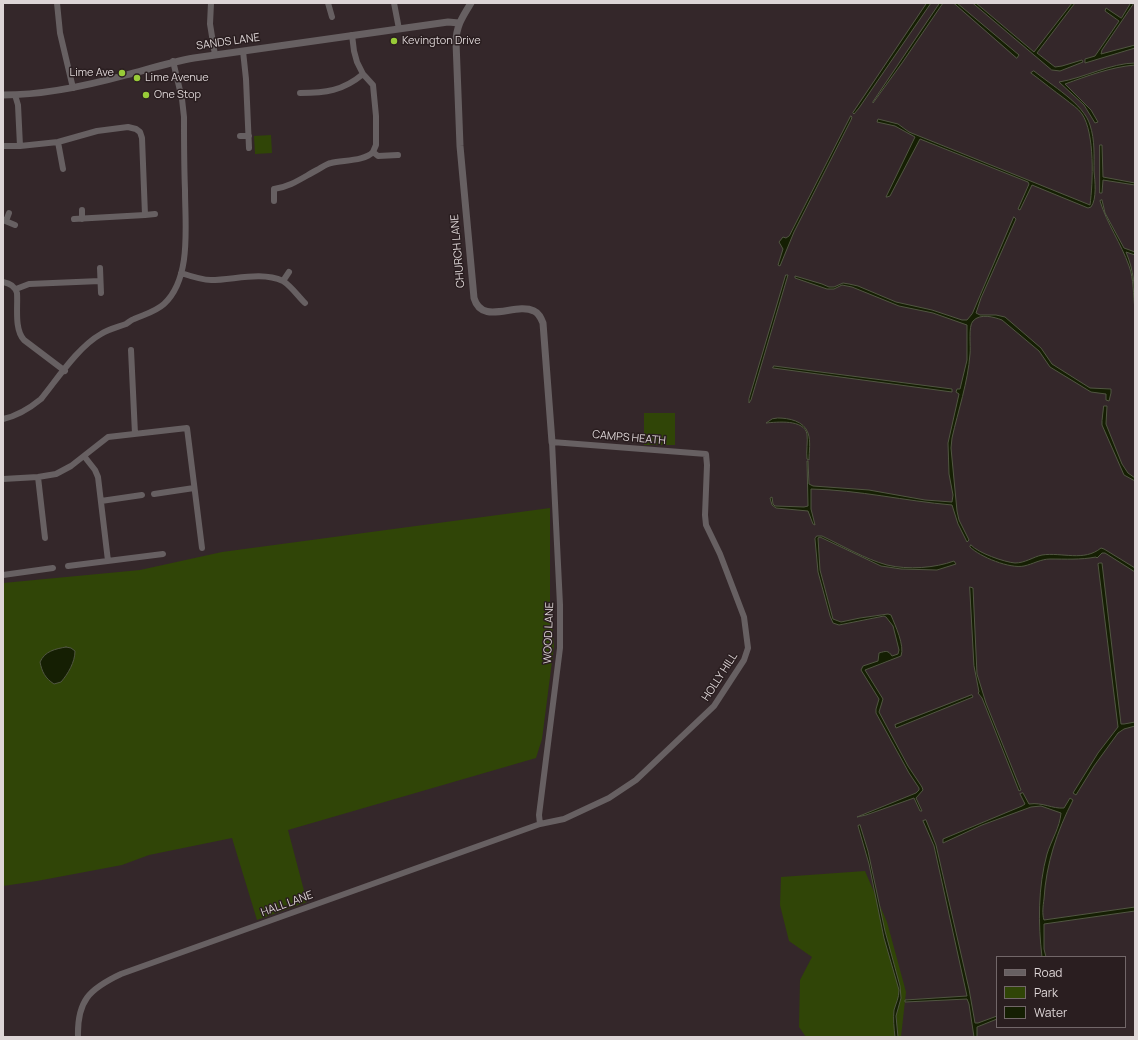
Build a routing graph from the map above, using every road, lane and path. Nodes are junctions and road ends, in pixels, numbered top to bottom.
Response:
1 (57, 3) edge
2 (211, 3) edge
3 (328, 3) edge
4 (394, 3) edge
5 (471, 3) edge
6 (332, 17) dead end
7 (459, 23) junction
8 (399, 29) junction
9 (352, 35) junction
10 (242, 51) junction
11 (215, 55) junction
12 (173, 61) junction
13 (362, 74) junction
14 (73, 88) junction
15 (300, 93) dead end
16 (3, 95) edge
17 (15, 95) junction
18 (240, 136) dead end
19 (249, 136) junction
20 (58, 142) junction
21 (3, 146) edge
22 (20, 146) junction
23 (249, 148) dead end
24 (373, 152) junction
25 (398, 155) dead end
26 (63, 169) dead end
27 (274, 201) dead end
28 (82, 210) dead end
29 (9, 213) dead end
30 (154, 214) dead end
31 (145, 215) junction
32 (82, 219) junction
33 (74, 220) dead end
34 (4, 221) edge
35 (15, 225) dead end
36 (100, 268) dead end
37 (289, 272) dead end
38 (181, 274) junction
39 (100, 281) junction
40 (3, 282) edge
41 (283, 282) junction
42 (16, 289) junction
43 (101, 293) dead end
44 (305, 303) dead end
45 (131, 350) dead end
46 (65, 371) junction
47 (126, 391) dead end
48 (133, 391) junction
49 (3, 419) edge
50 (135, 434) junction
51 (552, 442) junction
52 (706, 454) joint
53 (84, 456) junction
54 (38, 477) junction
55 (3, 479) edge
56 (194, 488) junction
57 (154, 494) dead end
58 (142, 496) dead end
59 (101, 501) junction
60 (45, 538) dead end
61 (202, 548) dead end
62 (163, 554) dead end
63 (108, 561) junction
64 (68, 566) dead end
65 (53, 568) dead end
66 (3, 575) edge
67 (540, 824) junction
68 (78, 1037) edge

1 - 14 street
2 - 11 street
3 - 6 street
4 - 8 street
5 - 7 street, CHURCH LANE
7 - 8 street, SANDS LANE
7 - 51 street, CHURCH LANE
8 - 9 street, SANDS LANE
9 - 10 street, SANDS LANE
9 - 13 street
10 - 11 street, SANDS LANE
10 - 19 street
11 - 12 street, SANDS LANE
12 - 14 street, SANDS LANE
12 - 38 street
13 - 15 street
13 - 24 street
14 - 17 street, SANDS LANE
16 - 17 street, SANDS LANE
17 - 22 street
18 - 19 street
19 - 23 street
20 - 22 street
20 - 26 street
20 - 31 street
21 - 22 street
24 - 25 street
24 - 27 street
28 - 32 street
29 - 34 street
30 - 31 street
31 - 32 street
32 - 33 street
34 - 35 street
36 - 39 street
37 - 41 street
38 - 41 street
38 - 46 street
39 - 42 street
39 - 43 street
40 - 42 street
41 - 44 street
42 - 46 street
45 - 48 street
46 - 49 street
47 - 48 street
48 - 50 street
50 - 53 street
50 - 56 street
51 - 52 street, CAMPS HEATH
51 - 67 street, WOOD LANE
52 - 67 street, HOLLY HILL
53 - 54 street
53 - 59 street
54 - 55 street
54 - 60 street
56 - 57 street
56 - 61 street
58 - 59 street
59 - 63 street
62 - 63 street
63 - 64 street
65 - 66 street
67 - 68 street, HALL LANE

